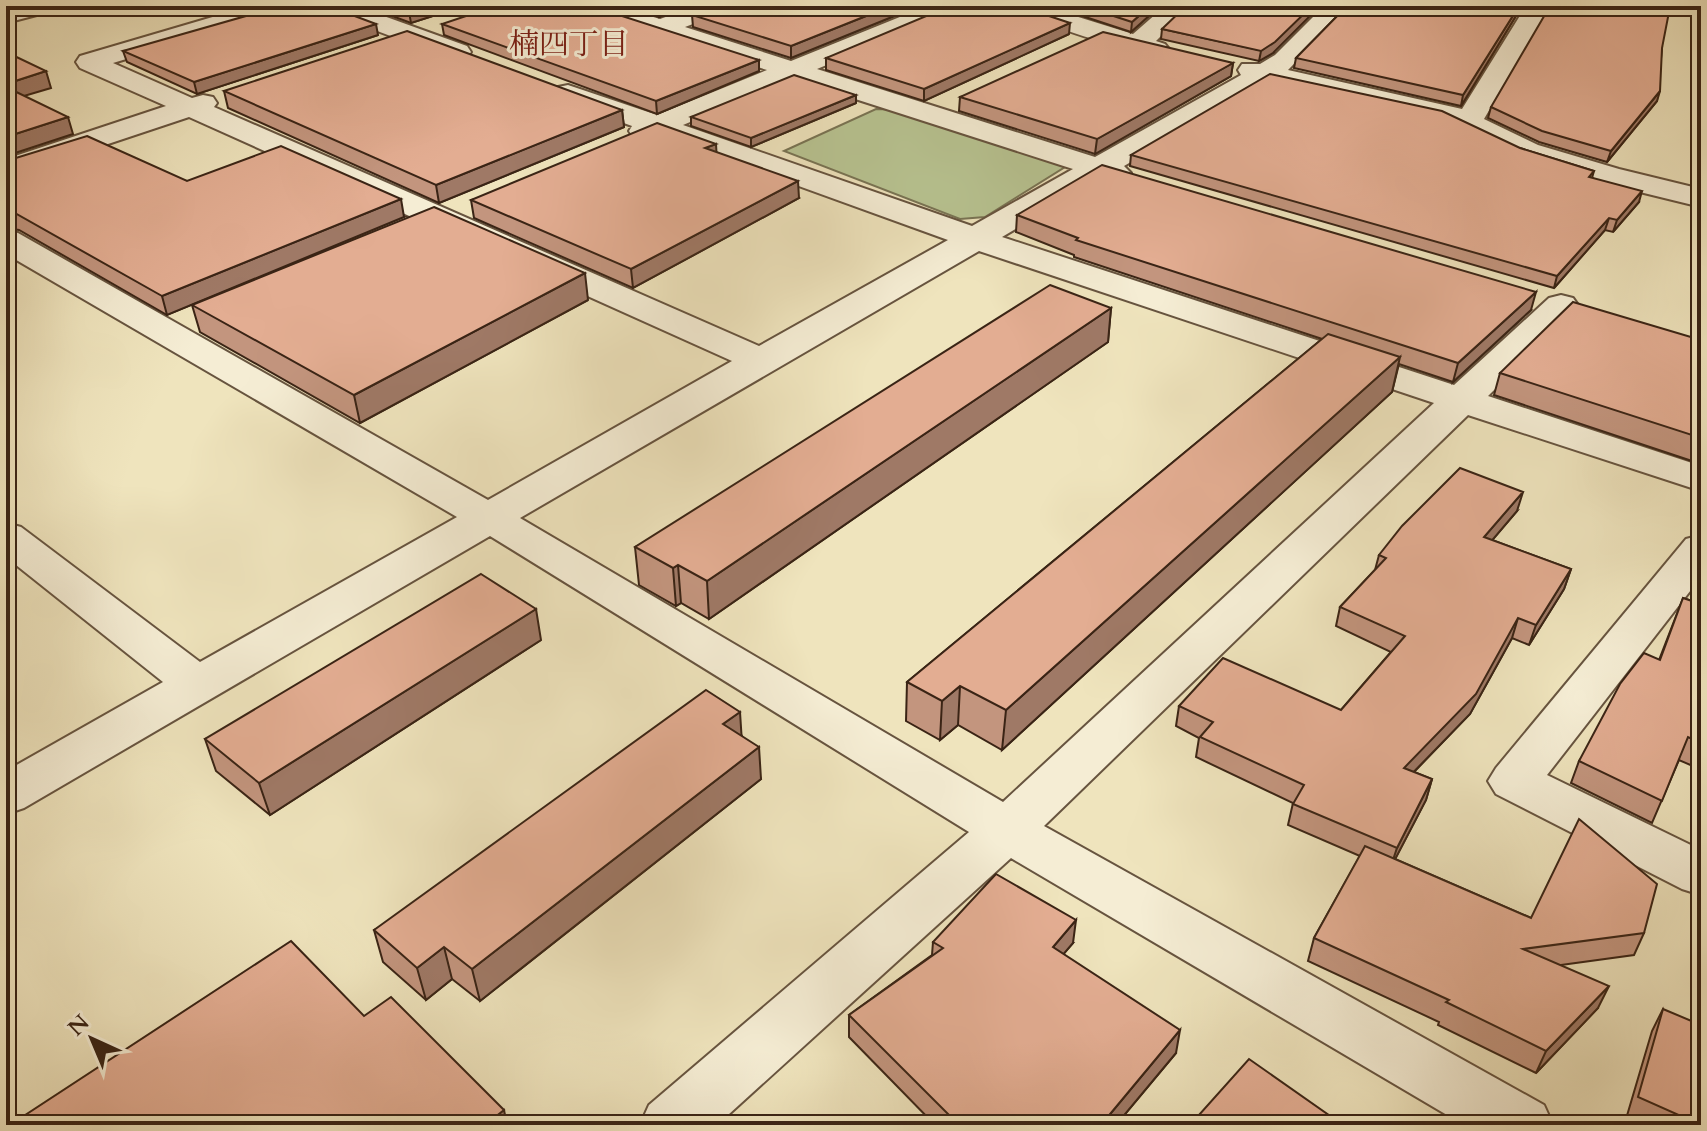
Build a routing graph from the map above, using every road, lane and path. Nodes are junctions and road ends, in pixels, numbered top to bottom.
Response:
1 (43, 6) edge
2 (276, 6) edge
3 (333, 6) edge
4 (592, 6) edge
5 (718, 6) edge
6 (948, 6) edge
7 (1018, 6) edge
8 (1179, 6) edge
9 (1338, 6) edge
10 (1538, 6) edge
11 (6, 16) edge
12 (455, 20) edge
13 (660, 28) junction
14 (1100, 33) junction
15 (412, 35) junction
16 (1136, 45) junction
17 (1071, 47) edge
18 (368, 49) edge
19 (1183, 55) edge
20 (483, 61) edge
21 (790, 69) junction
22 (1246, 69) junction
23 (541, 83) edge
24 (956, 100) dead end
25 (206, 102) junction
26 (927, 113) junction
27 (1468, 122) junction
28 (656, 126) junction
29 (612, 144) edge
30 (1100, 167) junction
31 (6, 169) edge
32 (1143, 182) edge
33 (1701, 198) edge
34 (454, 210) junction
35 (396, 234) edge
36 (976, 239) junction
37 (6, 240) edge
38 (1560, 305) dead end
39 (764, 362) junction
40 (1461, 401) junction
41 (1701, 479) edge
42 (491, 519) junction
43 (1701, 548) edge
44 (15, 554) edge
45 (198, 685) junction
46 (6, 795) edge
47 (1007, 830) junction
48 (1701, 874) edge
49 (672, 1125) edge
50 (1521, 1125) edge

1 - 11 street
2 - 25 street
3 - 15 street
4 - 13 street
5 - 13 street
6 - 21 street
7 - 14 street
8 - 16 street
9 - 22 street
10 - 27 street
12 - 15 street
13 - 21 street
14 - 16 street
14 - 17 street
15 - 18 street
15 - 20 street
16 - 19 street
21 - 26 street
21 - 28 street
22 - 27 street
22 - 30 street
23 - 28 street
24 - 26 street
25 - 31 street
25 - 34 street
26 - 30 street
27 - 33 street
28 - 29 street
28 - 36 street
30 - 32 street
30 - 36 street
34 - 35 street
34 - 39 street
36 - 39 street
36 - 40 street
37 - 42 street
38 - 40 street
39 - 42 street
40 - 41 street
40 - 47 street
42 - 45 street
42 - 47 street
43 - 48 street
44 - 45 street
45 - 46 street
47 - 49 street
47 - 50 street

